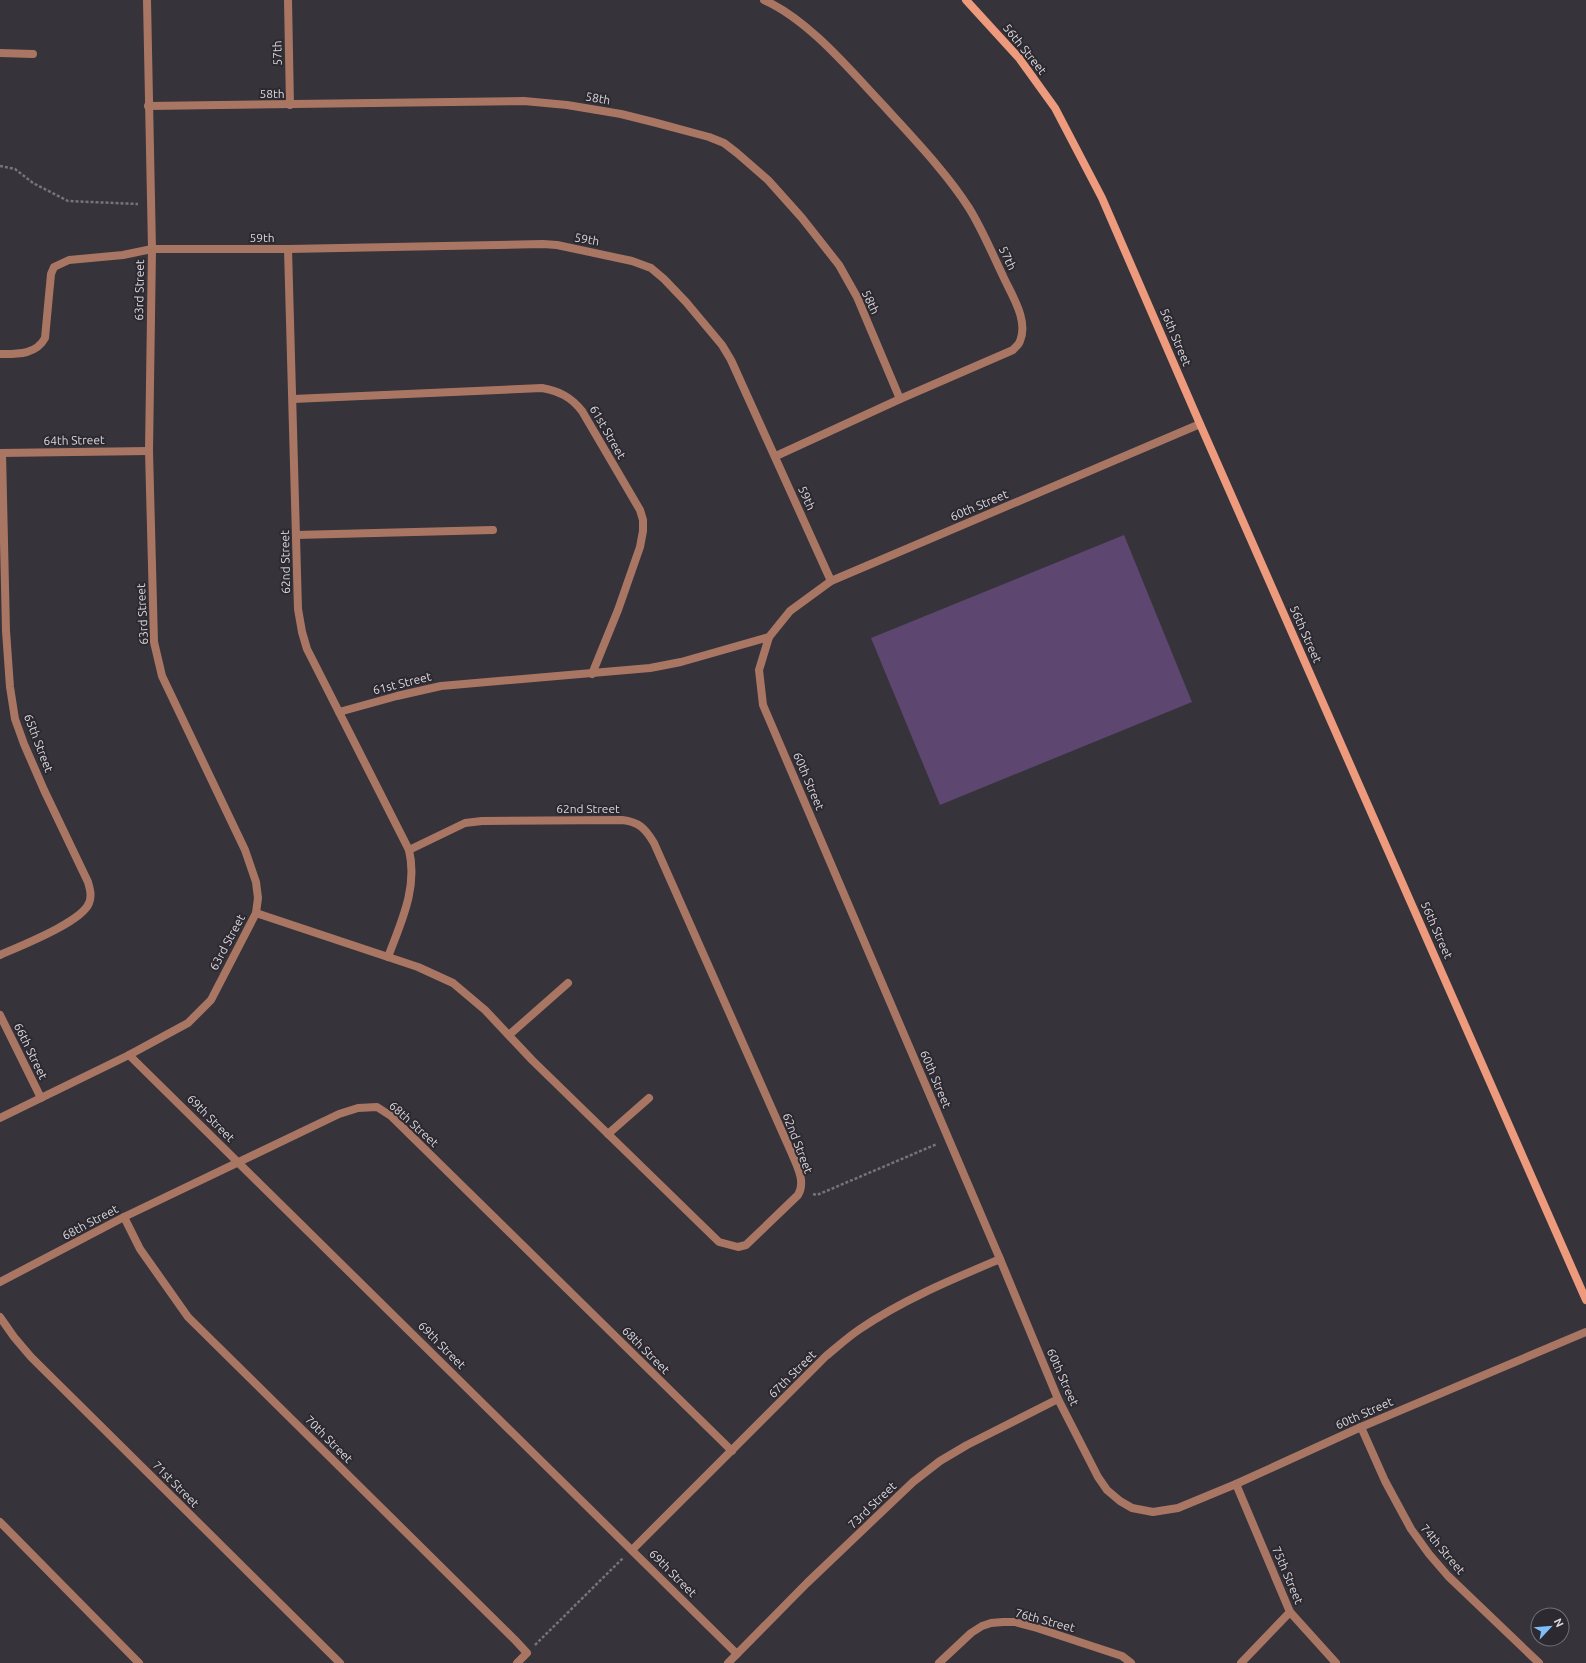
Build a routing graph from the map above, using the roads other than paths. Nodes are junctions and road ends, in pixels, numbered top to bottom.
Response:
1 (146, 0) edge
2 (288, 0) edge
3 (764, 0) edge
4 (966, 0) edge
5 (0, 52) edge
6 (33, 54) dead end
7 (290, 105) junction
8 (148, 106) junction
9 (152, 249) junction
10 (288, 249) junction
11 (0, 354) edge
12 (293, 399) junction
13 (900, 399) junction
14 (1200, 424) junction
15 (149, 451) junction
16 (1, 453) edge
17 (776, 456) junction
18 (492, 530) dead end
19 (296, 535) junction
20 (831, 582) junction
21 (769, 637) junction
22 (592, 674) junction
23 (339, 712) junction
24 (409, 850) junction
25 (256, 913) junction
26 (0, 955) edge
27 (388, 957) junction
28 (568, 983) dead end
29 (0, 1015) edge
30 (509, 1035) junction
31 (129, 1055) junction
32 (41, 1098) junction
33 (649, 1098) dead end
34 (0, 1118) edge
35 (608, 1134) junction
36 (238, 1162) junction
37 (124, 1217) junction
38 (1000, 1259) junction
39 (0, 1282) edge
40 (1586, 1300) edge
41 (0, 1317) edge
42 (1586, 1332) edge
43 (1058, 1398) junction
44 (1362, 1427) junction
45 (732, 1451) junction
46 (1236, 1484) junction
47 (0, 1522) edge
48 (632, 1550) junction
49 (1290, 1612) junction
50 (737, 1654) junction
51 (140, 1663) edge
52 (340, 1663) edge
53 (517, 1663) edge
54 (728, 1663) edge
55 (939, 1663) edge
56 (1131, 1663) edge
57 (1240, 1663) edge
58 (1336, 1663) edge
59 (1539, 1663) edge

1 - 8 street, 63rd Street
2 - 7 street, 57th
3 - 13 street, 57th
4 - 14 street, 56th Street
5 - 6 street
7 - 8 street, 58th
7 - 13 street, 58th
8 - 9 street, 63rd Street
9 - 10 street, 59th
9 - 11 street, 59th
9 - 15 street, 63rd Street
10 - 12 street, 62nd Street
10 - 17 street, 59th
12 - 19 street, 62nd Street
12 - 22 street, 61st Street
13 - 17 street, 57th
14 - 20 street, 60th Street
14 - 40 street, 56th Street
15 - 16 street, 64th Street
15 - 25 street, 63rd Street
16 - 26 street, 65th Street
17 - 20 street, 59th
18 - 19 street
19 - 23 street, 62nd Street
20 - 21 street, 60th Street
21 - 22 street, 61st Street
21 - 38 street, 60th Street
22 - 23 street, 61st Street
23 - 24 street, 62nd Street
24 - 27 street, 62nd Street
24 - 35 street, 62nd Street
25 - 27 street, 62nd Street
25 - 31 street, 63rd Street
27 - 30 street, 62nd Street
28 - 30 street
29 - 32 street, 66th Street
30 - 35 street, 62nd Street
31 - 32 street, 63rd Street
31 - 36 street, 69th Street
32 - 34 street, 63rd Street
33 - 35 street
36 - 37 street, 68th Street
36 - 45 street, 68th Street
36 - 48 street, 69th Street
37 - 39 street, 68th Street
37 - 53 street, 70th Street
38 - 43 street, 60th Street
38 - 45 street, 67th Street
41 - 52 street, 71st Street
42 - 44 street, 60th Street
43 - 46 street, 60th Street
43 - 50 street, 73rd Street
44 - 46 street, 60th Street
44 - 59 street, 74th Street
45 - 48 street, 67th Street
46 - 49 street, 75th Street
47 - 51 street
48 - 50 street, 69th Street
49 - 57 street
49 - 58 street, 75th Street
50 - 54 street, 73rd Street
55 - 56 street, 76th Street

